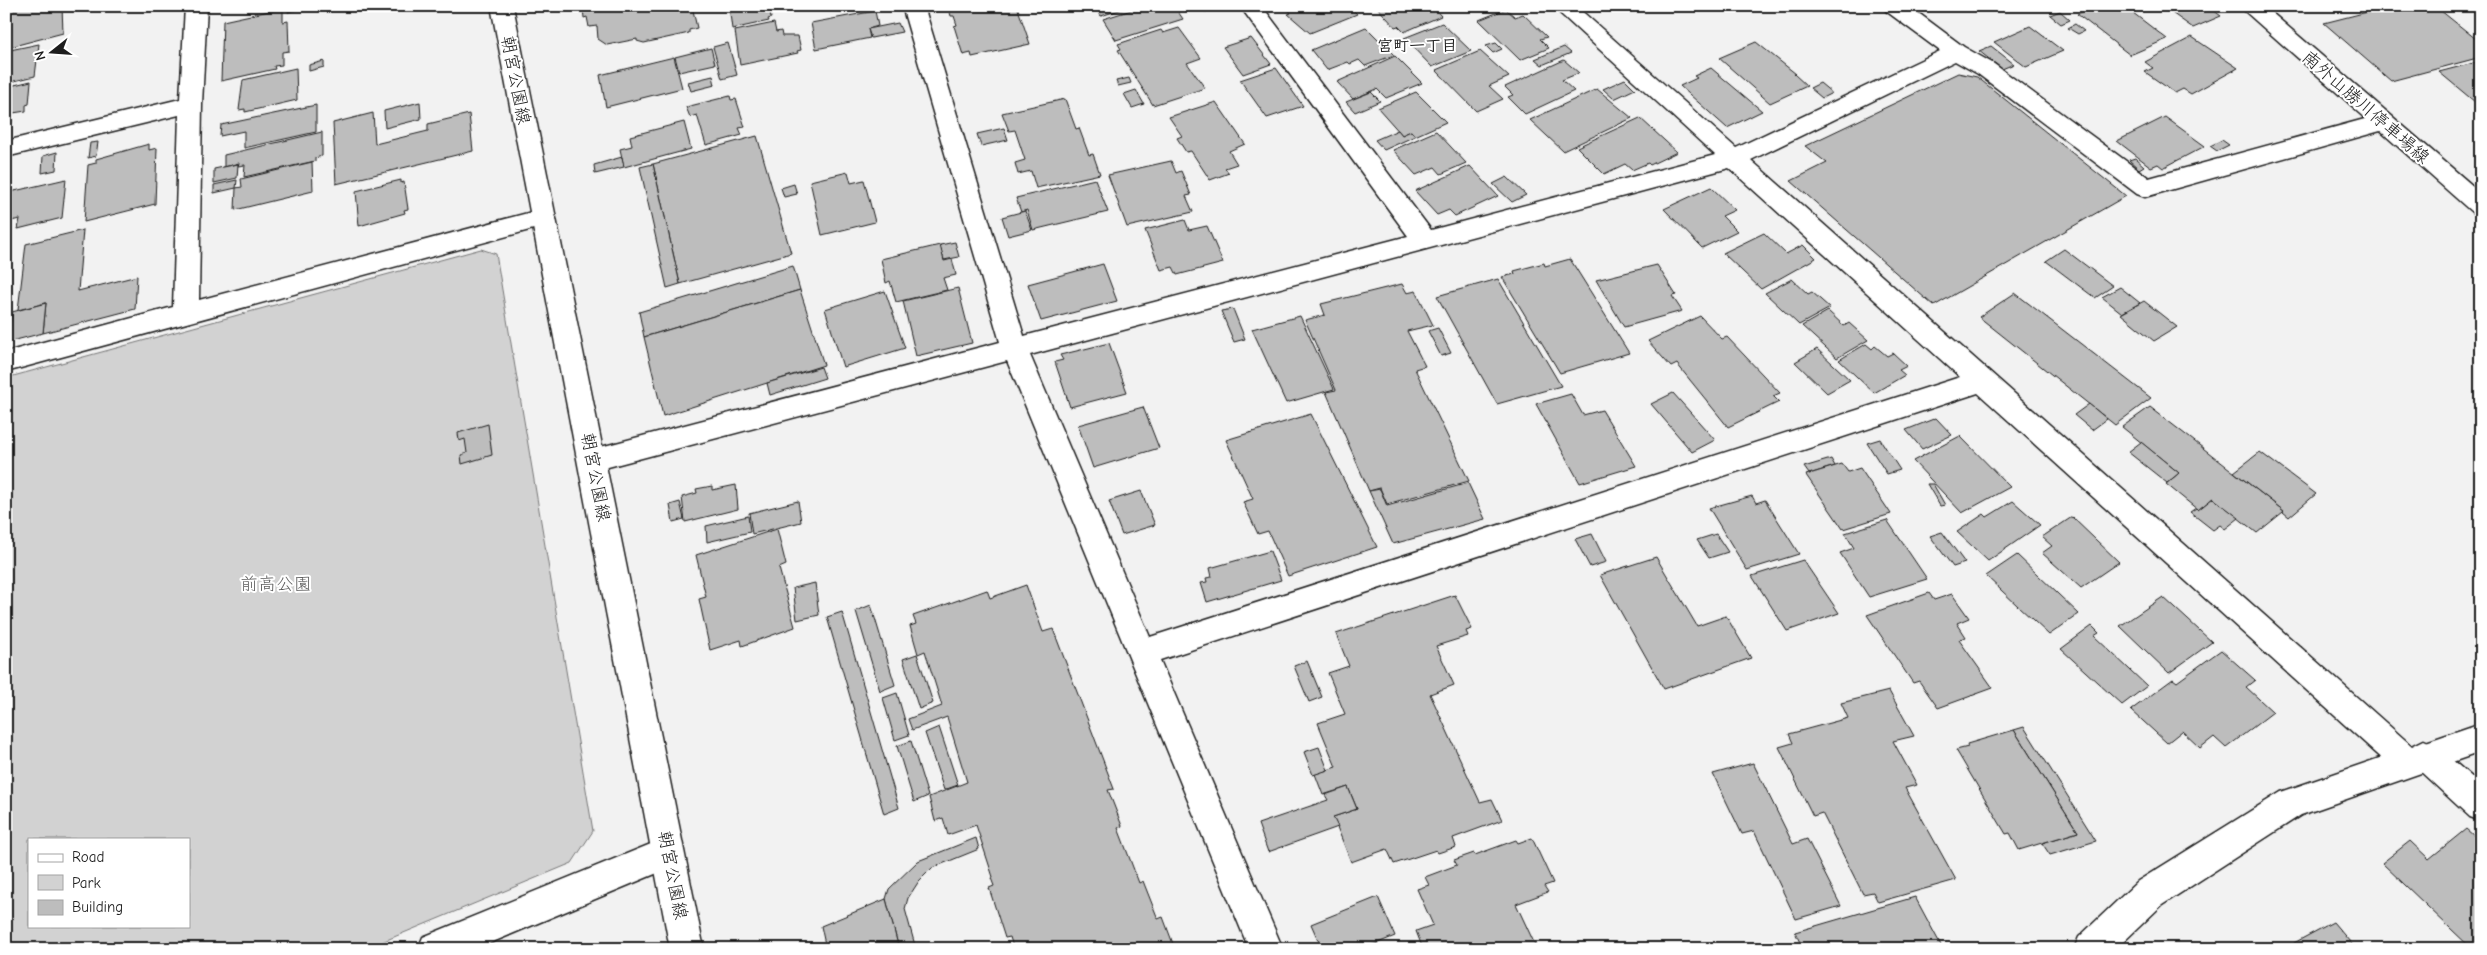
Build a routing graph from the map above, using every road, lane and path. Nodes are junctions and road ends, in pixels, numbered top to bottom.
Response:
1 (196, 6) edge
2 (502, 6) edge
3 (913, 6) edge
4 (1251, 6) edge
5 (1562, 6) edge
6 (1894, 6) edge
7 (2250, 6) edge
8 (1956, 52) junction
9 (191, 104) junction
10 (2383, 122) junction
11 (6, 148) edge
12 (1733, 159) junction
13 (2481, 207) edge
14 (543, 218) junction
15 (1425, 240) junction
16 (186, 313) junction
17 (1015, 350) junction
18 (6, 362) edge
19 (1982, 381) junction
20 (593, 460) junction
21 (1141, 653) junction
22 (2481, 736) edge
23 (2416, 759) junction
24 (2481, 806) edge
25 (668, 853) junction
26 (435, 949) edge
27 (687, 949) edge
28 (1266, 949) edge
29 (2091, 949) edge

1 - 9 street
2 - 14 street, 朝宮公園線
3 - 17 street
4 - 15 street
5 - 12 street
6 - 8 street
7 - 10 street, 南外山勝川停車場線
8 - 10 street
8 - 12 street
9 - 11 street
9 - 16 street
10 - 13 street, 南外山勝川停車場線
12 - 15 street
12 - 19 street
14 - 16 street
14 - 20 street, 朝宮公園線
15 - 17 street
16 - 18 street
17 - 20 street
17 - 21 street
19 - 21 street
19 - 23 street
20 - 25 street, 朝宮公園線
21 - 28 street
22 - 23 street
23 - 24 street
23 - 29 street
25 - 26 street
25 - 27 street, 朝宮公園線

